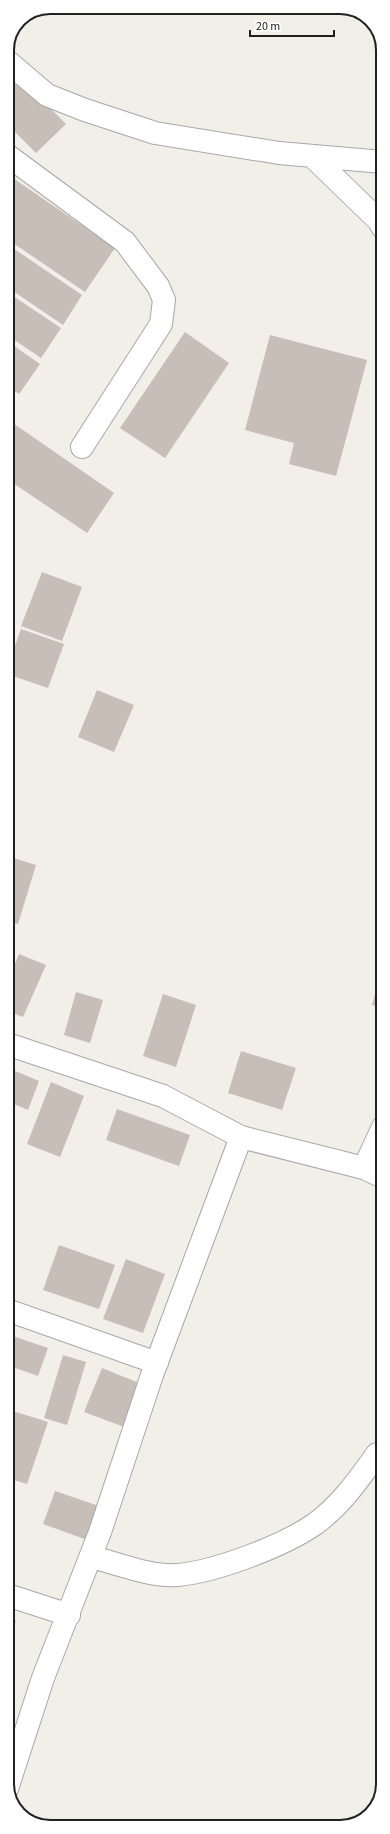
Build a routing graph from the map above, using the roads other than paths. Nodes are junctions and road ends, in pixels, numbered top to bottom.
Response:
1 (14, 67) edge
2 (312, 156) junction
3 (14, 160) edge
4 (376, 161) edge
5 (376, 218) edge
6 (82, 447) dead end
7 (14, 1046) edge
8 (241, 1137) junction
9 (376, 1162) edge
10 (374, 1172) edge
11 (14, 1312) edge
12 (157, 1363) junction
13 (376, 1455) edge
14 (91, 1557) junction
15 (14, 1597) edge
16 (69, 1615) junction
17 (14, 1767) edge

1 - 2 street
2 - 4 street
2 - 5 street
3 - 6 street
7 - 8 street
8 - 10 street
8 - 12 street
9 - 10 street
11 - 12 street
12 - 14 street
13 - 14 street
14 - 16 street
15 - 16 street
16 - 17 street

